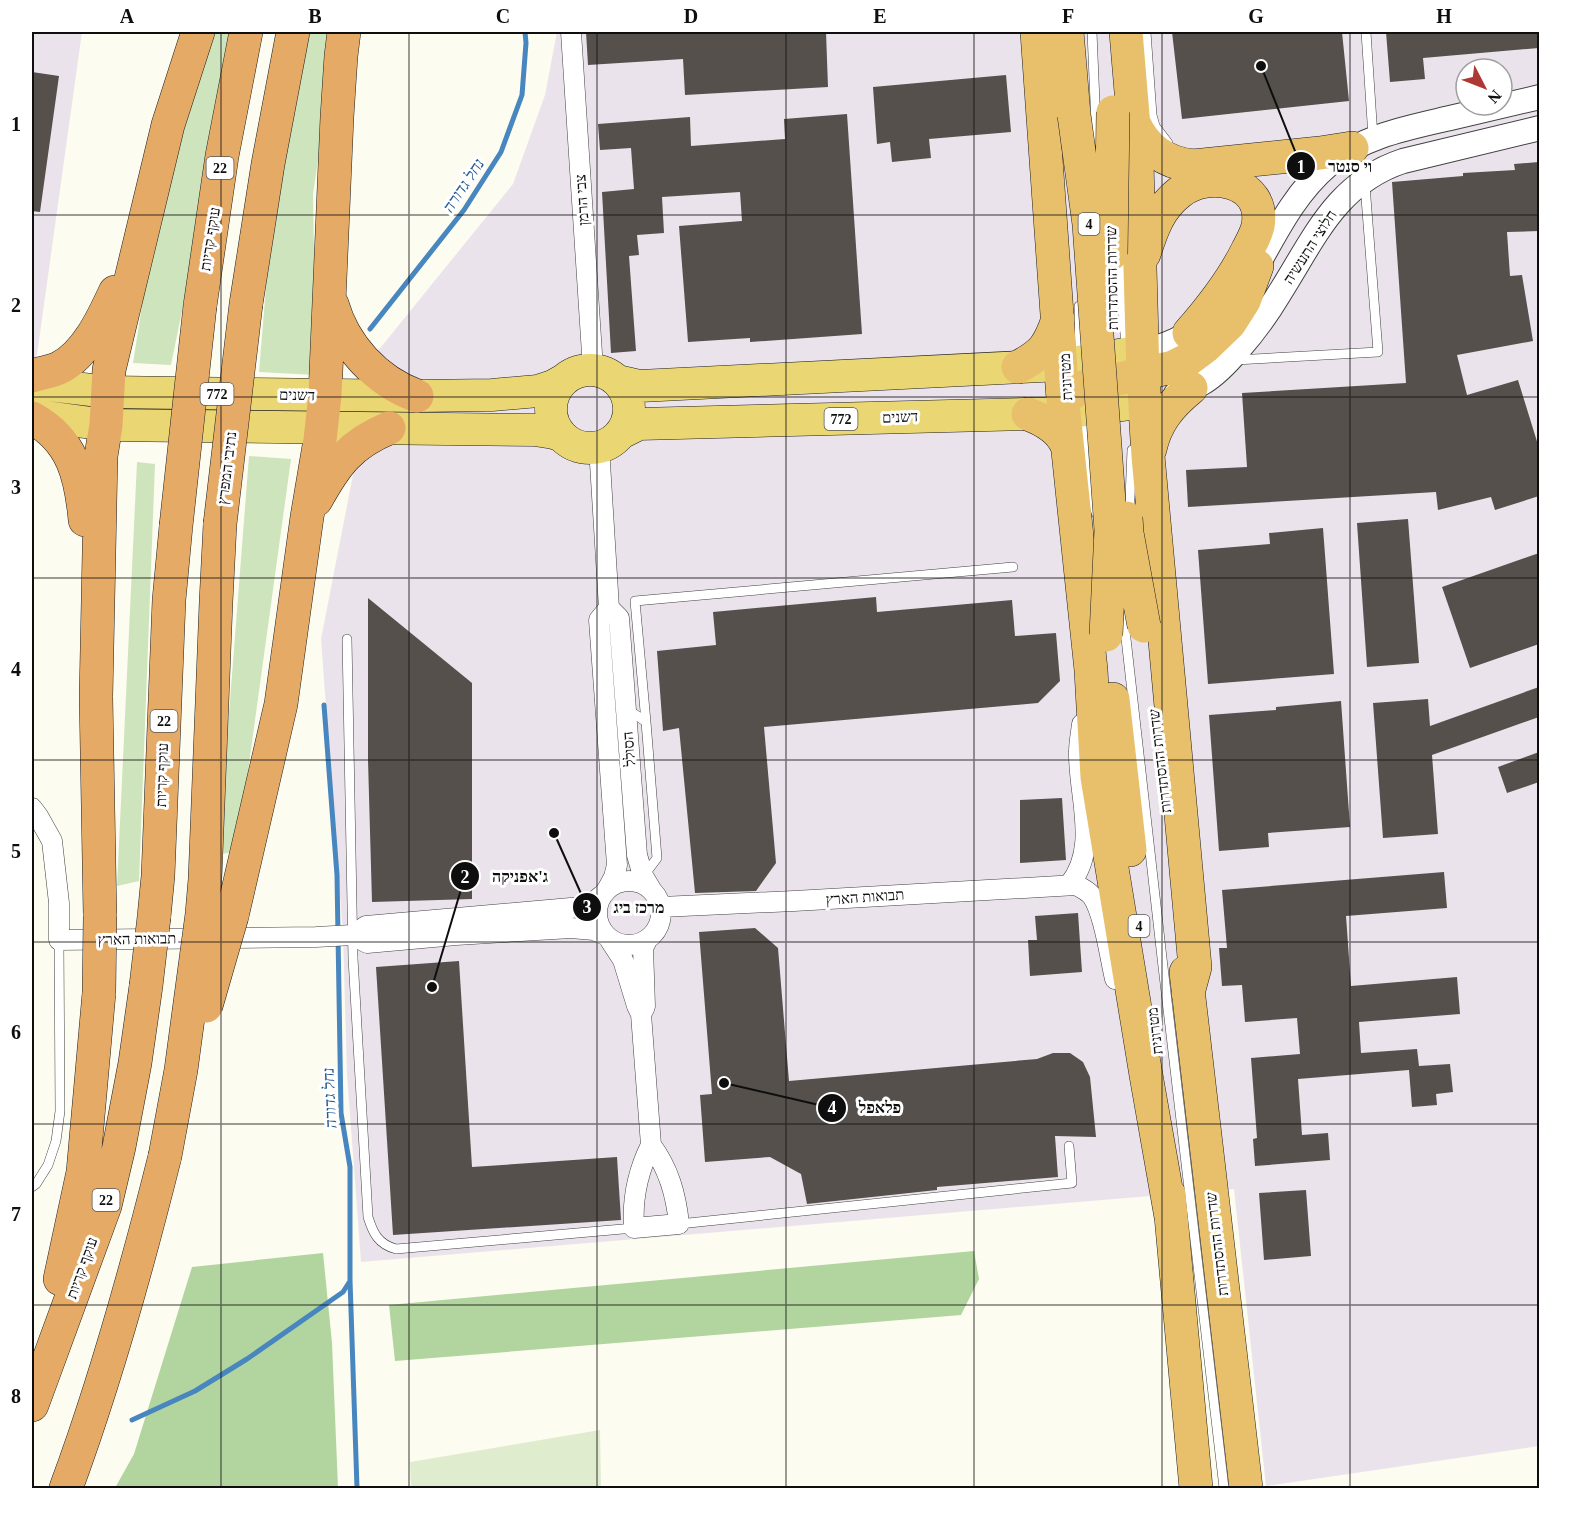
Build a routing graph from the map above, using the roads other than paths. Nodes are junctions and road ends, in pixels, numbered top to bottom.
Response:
1 (198, 32) edge
2 (246, 32) edge
3 (293, 32) edge
4 (344, 32) edge
5 (571, 32) edge
6 (1035, 32) edge
7 (1067, 32) edge
8 (1092, 32) edge
9 (1109, 32) edge
10 (1126, 32) edge
11 (1146, 32) edge
12 (1366, 32) edge
13 (1539, 97) edge
14 (1123, 117) junction
15 (1539, 128) edge
16 (1363, 143) junction
17 (1097, 156) dead end
18 (1206, 165) junction
19 (1364, 180) junction
20 (145, 221) junction
21 (1082, 263) dead end
22 (1257, 266) junction
23 (1140, 267) junction
24 (1080, 294) dead end
25 (330, 298) junction
26 (1058, 319) junction
27 (1189, 333) junction
28 (1229, 360) junction
29 (1018, 367) junction
30 (605, 375) junction
31 (32, 376) edge
32 (562, 381) junction
33 (32, 383) edge
34 (1076, 384) junction
35 (1134, 384) junction
36 (1191, 388) junction
37 (108, 392) junction
38 (325, 395) junction
39 (417, 396) junction
40 (1028, 414) junction
41 (32, 417) edge
42 (106, 425) junction
43 (322, 427) junction
44 (389, 428) junction
45 (562, 436) junction
46 (610, 440) junction
47 (1067, 446) junction
48 (1140, 450) junction
49 (306, 517) junction
50 (1122, 554) dead end
51 (1013, 567) dead end
52 (1119, 570) dead end
53 (1122, 594) dead end
54 (609, 608) junction
55 (347, 639) dead end
56 (97, 664) junction
57 (1091, 670) junction
58 (626, 708) junction
59 (646, 722) junction
60 (32, 808) edge
61 (1069, 885) junction
62 (652, 891) junction
63 (604, 892) junction
64 (217, 915) junction
65 (349, 935) junction
66 (607, 937) junction
67 (59, 940) junction
68 (647, 940) junction
69 (1188, 993) junction
70 (642, 1014) junction
71 (1146, 1075) junction
72 (651, 1145) junction
73 (1069, 1146) dead end
74 (32, 1187) edge
75 (1171, 1217) junction
76 (679, 1224) junction
77 (633, 1228) junction
78 (32, 1376) edge
79 (32, 1405) edge
80 (66, 1488) edge
81 (1196, 1488) edge
82 (1224, 1488) edge
83 (1246, 1488) edge

1 - 20 highway
2 - 79 highway, עוקף קריות / 22, bridge
3 - 64 highway, נתיבי המפרץ, bridge
4 - 25 highway
5 - 30 street, צבי הרמן
6 - 26 highway
7 - 75 highway, שדרות ההסתדרות / 4, bridge
8 - 17 lane
9 - 14 highway, שדרות ההסתדרות / 4
10 - 14 highway
11 - 18 lane
12 - 16 lane
13 - 16 street
14 - 18 highway
14 - 23 highway
14 - 69 highway, שדרות ההסתדרות / 4, bridge
15 - 19 street, חלוצי התעשיה
16 - 18 highway
16 - 22 street
19 - 28 street, חלוצי התעשיה
19 - 28 lane
20 - 31 highway
20 - 37 highway
21 - 35 lane
22 - 27 street
22 - 35 highway
23 - 27 highway
23 - 35 highway
24 - 34 lane, מטרונית
25 - 38 highway
25 - 39 highway
26 - 29 highway
26 - 34 highway
27 - 35 street
28 - 36 street, חלוצי התעשיה
29 - 30 main road
29 - 34 main road
30 - 32 main road
30 - 46 main road
32 - 39 main road, דשנים / 772
32 - 45 main road
33 - 37 main road, דשנים / 772
34 - 35 highway
34 - 40 main road, דשנים / 772
34 - 47 highway
34 - 52 lane, מטרונית
35 - 36 street, חלוצי התעשיה
35 - 48 highway
36 - 48 highway
37 - 38 main road, דשנים / 772
37 - 42 highway
38 - 39 main road, דשנים / 772
38 - 43 highway
40 - 46 main road, דשנים / 772
40 - 47 highway
41 - 42 main road, 772
41 - 56 highway
42 - 43 main road, 772
42 - 56 highway
43 - 44 main road, 772
43 - 49 highway
44 - 45 main road, 772
44 - 49 highway
45 - 46 main road
46 - 54 street, הסולל
47 - 57 highway
48 - 50 lane
48 - 69 highway
49 - 64 highway
51 - 59 lane
53 - 82 lane, מטרונית
54 - 58 street, הסולל
54 - 63 street, הסולל
55 - 65 lane
56 - 78 highway, bridge
57 - 61 street
57 - 71 highway
58 - 59 lane
58 - 62 street, הסולל
59 - 62 lane
60 - 67 street
61 - 62 street, תבואות הארץ
61 - 71 street
62 - 63 street
62 - 68 street
63 - 65 street, תבואות הארץ
63 - 66 street
64 - 80 highway, bridge
65 - 66 street, תבואות הארץ
65 - 67 street, תבואות הארץ
65 - 77 lane
66 - 68 street
66 - 70 street
67 - 74 lane
68 - 70 street
69 - 83 highway, שדרות ההסתדרות / 4
70 - 72 street
71 - 75 highway
72 - 76 street
72 - 77 street
73 - 76 lane
75 - 81 highway, שדרות ההסתדרות / 4
76 - 77 street

